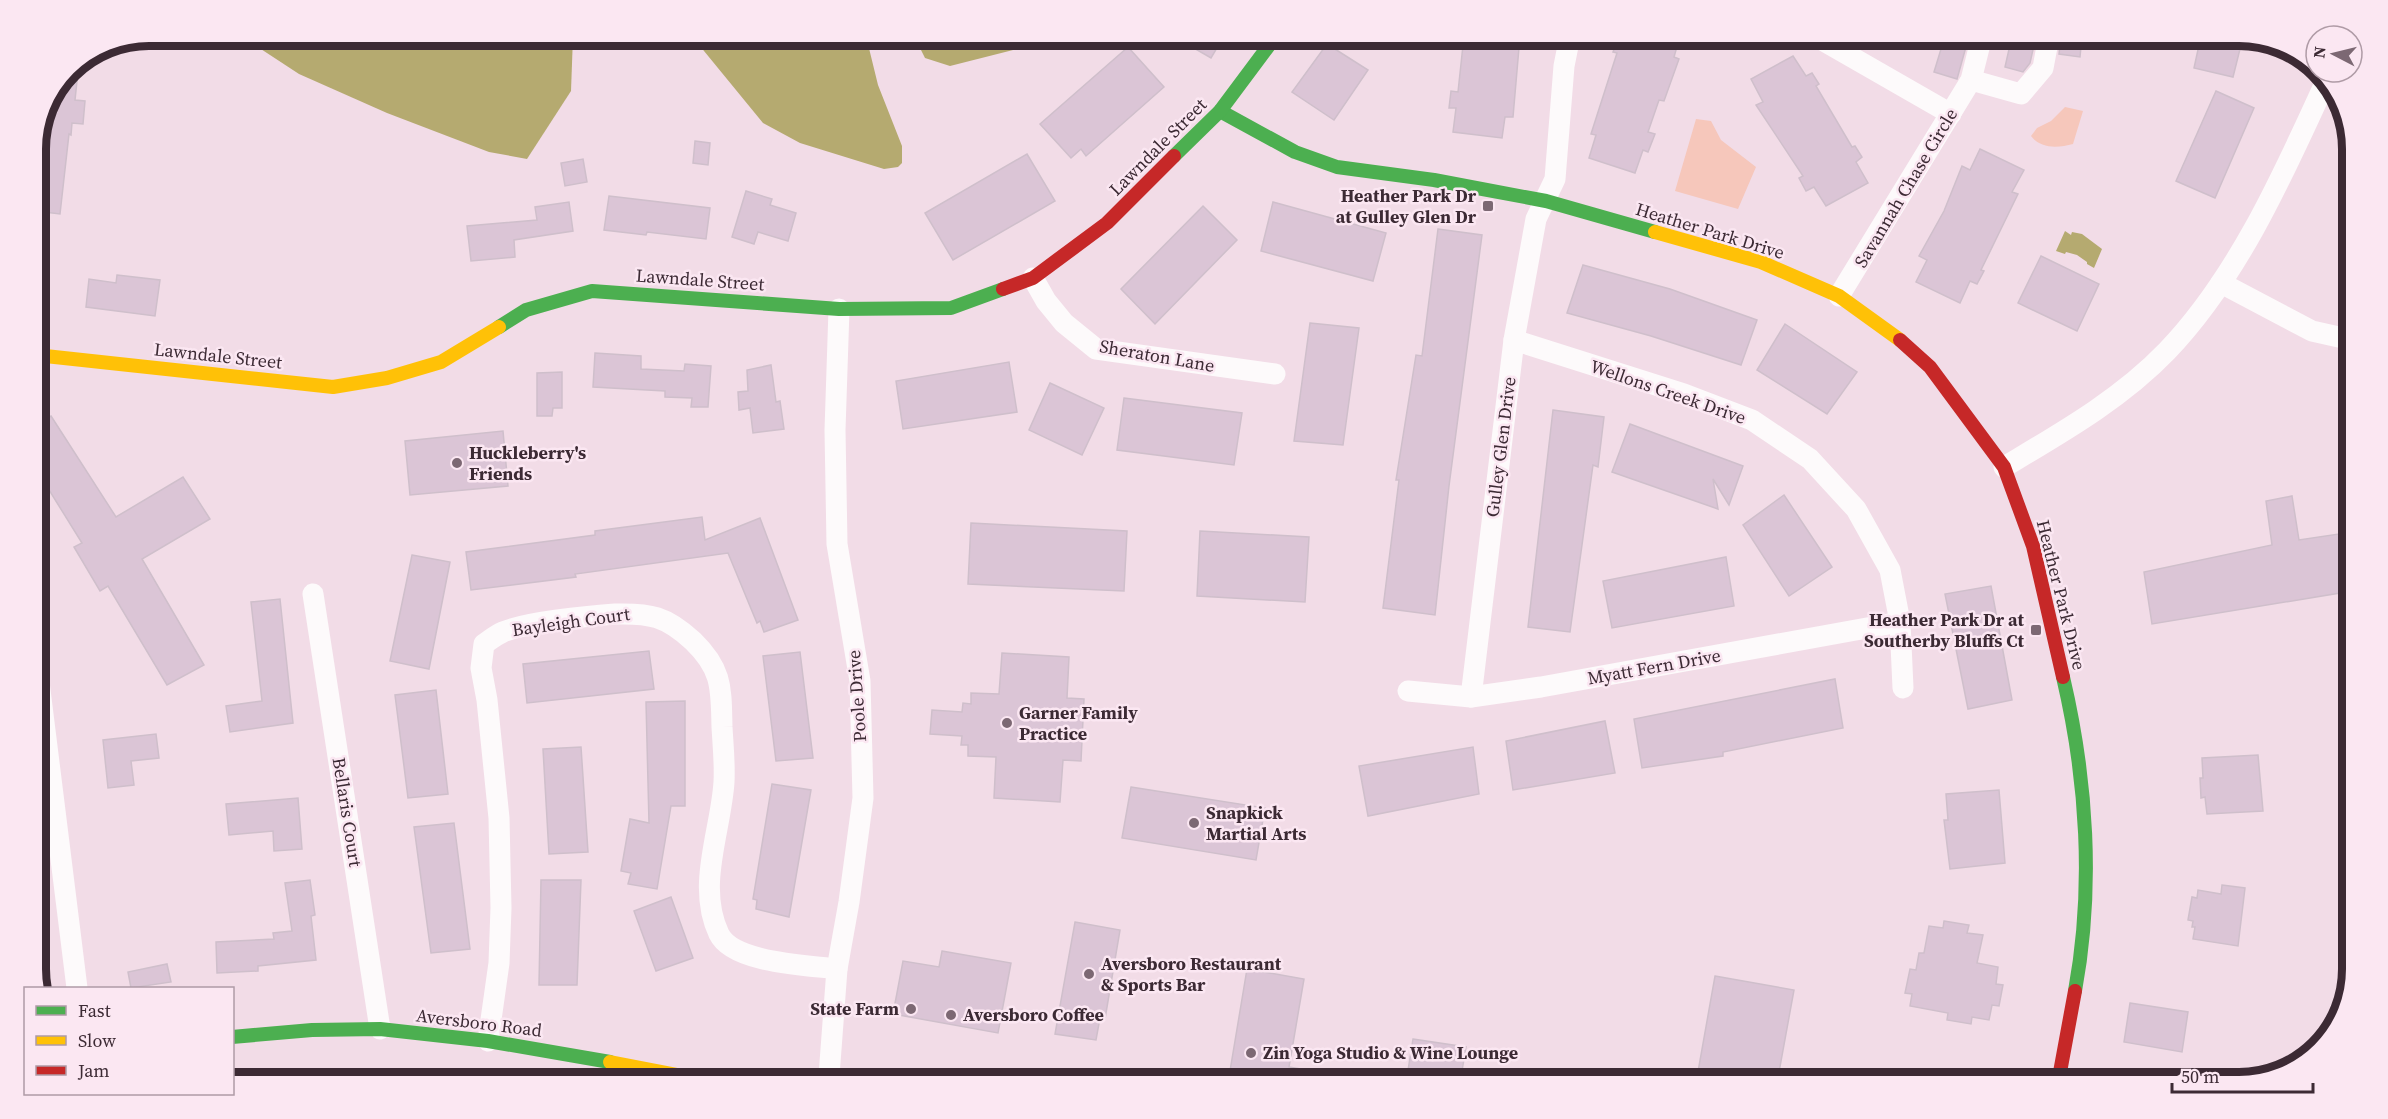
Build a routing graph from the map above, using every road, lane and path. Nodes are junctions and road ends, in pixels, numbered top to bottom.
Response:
1 (1269, 46) edge
2 (1568, 46) edge
3 (1832, 46) edge
4 (1980, 46) edge
5 (2047, 46) edge
6 (1971, 80) junction
7 (2322, 90) edge
8 (1220, 111) junction
9 (1951, 114) junction
10 (1546, 201) junction
11 (1033, 278) junction
12 (2220, 283) junction
13 (1839, 296) junction
14 (839, 309) junction
15 (2341, 338) edge
16 (1514, 340) junction
17 (47, 356) edge
18 (1275, 374) dead end
19 (2004, 467) junction
20 (313, 594) dead end
21 (1900, 622) junction
22 (1903, 688) dead end
23 (1408, 690) dead end
24 (1471, 697) junction
25 (47, 747) edge
26 (837, 969) junction
27 (77, 987) edge
28 (380, 1029) junction
29 (234, 1037) edge
30 (488, 1041) junction
31 (663, 1072) edge
32 (829, 1072) edge
33 (2060, 1072) edge

1 - 8 street, Lawndale Street
2 - 10 street, Gulley Glen Drive
3 - 9 street
4 - 6 street, Savannah Chase Circle
5 - 6 street
6 - 9 street, Savannah Chase Circle
7 - 12 street
8 - 10 street, Heather Park Drive
8 - 11 street, Lawndale Street
9 - 13 street, Savannah Chase Circle
10 - 13 street, Heather Park Drive
10 - 16 street, Gulley Glen Drive
11 - 14 street, Lawndale Street
11 - 18 street, Sheraton Lane
12 - 15 street
12 - 19 street
13 - 19 street, Heather Park Drive
14 - 17 street, Lawndale Street
14 - 26 street, Poole Drive
16 - 21 street, Wellons Creek Drive
16 - 24 street, Gulley Glen Drive
19 - 33 street, Heather Park Drive
20 - 28 street, Bellaris Court
21 - 22 street, Wellons Creek Drive
21 - 24 street, Myatt Fern Drive
23 - 24 street, Myatt Fern Drive
25 - 27 street
26 - 30 street, Bayleigh Court
26 - 32 street, Poole Drive
28 - 29 street, Aversboro Road
28 - 30 street, Aversboro Road
30 - 31 street, Aversboro Road

